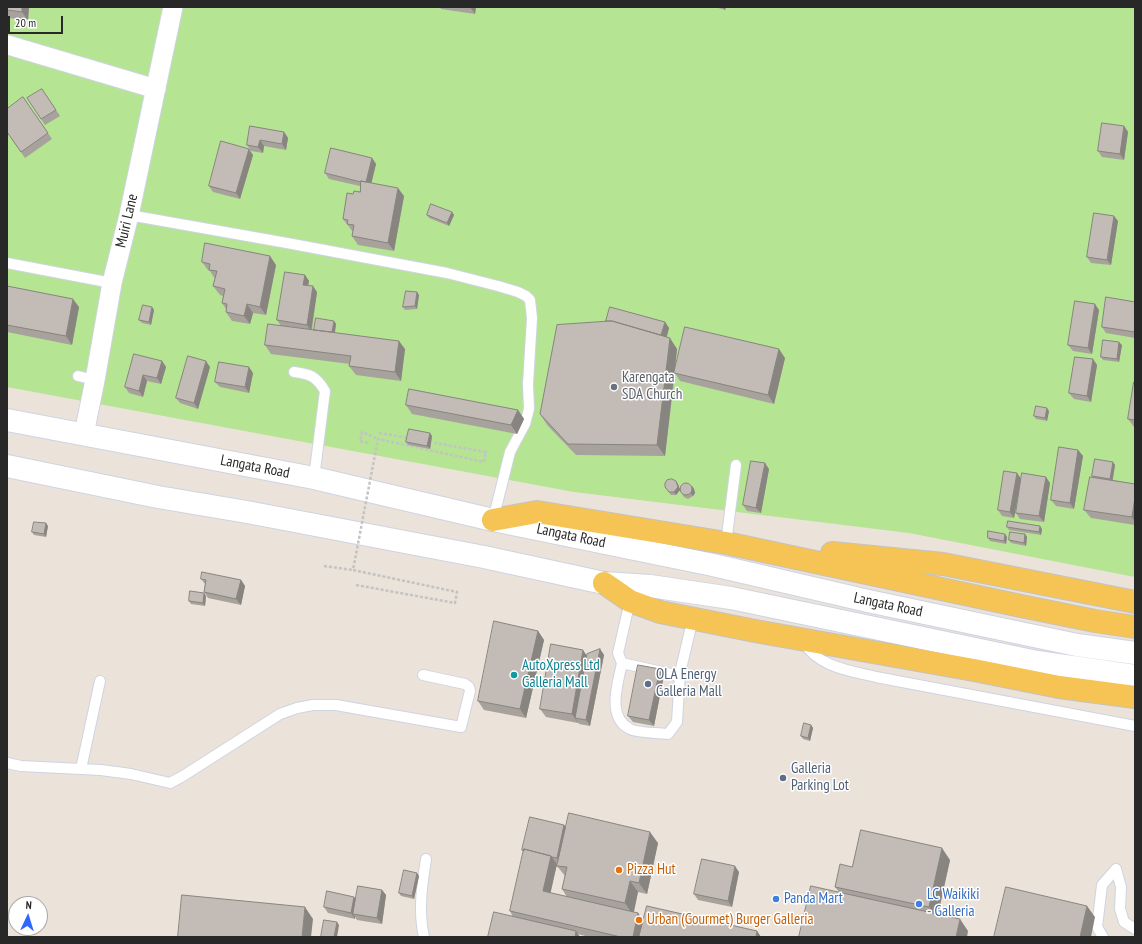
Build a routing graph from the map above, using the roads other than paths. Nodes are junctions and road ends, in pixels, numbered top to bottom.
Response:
1 (173, 7) edge
2 (8, 44) dead end
3 (156, 89) junction
4 (129, 215) junction
5 (7, 263) edge
6 (112, 283) junction
7 (294, 372) dead end
8 (7, 420) edge
9 (84, 434) junction
10 (736, 465) dead end
11 (7, 466) edge
12 (314, 478) junction
13 (493, 520) junction
14 (726, 543) junction
15 (604, 583) junction
16 (630, 601) junction
17 (1135, 602) edge
18 (693, 618) junction
19 (1135, 627) edge
20 (801, 639) junction
21 (1135, 653) edge
22 (622, 663) junction
23 (680, 672) junction
24 (423, 675) dead end
25 (1135, 676) edge
26 (100, 681) dead end
27 (1135, 697) edge
28 (1135, 726) edge
29 (7, 763) edge
30 (81, 769) junction
31 (426, 859) dead end
32 (1135, 929) edge
33 (424, 937) edge
34 (1103, 937) edge

1 - 3 street, Muiri Lane
2 - 3 street
3 - 4 street, Muiri Lane
4 - 6 street, Muiri Lane
4 - 13 lane
5 - 6 lane
6 - 9 street, Muiri Lane
7 - 12 lane
8 - 9 main road, Langata Road
9 - 12 main road, Langata Road
10 - 14 lane
11 - 15 main road, Langata Road
12 - 13 main road, Langata Road
13 - 14 main road
13 - 21 main road, Langata Road
14 - 17 main road
14 - 19 main road
15 - 16 main road
15 - 25 main road, Langata Road
16 - 18 main road
16 - 22 lane
18 - 20 main road
18 - 23 lane
20 - 27 main road
20 - 28 lane
22 - 23 lane
22 - 23 lane
24 - 30 lane
26 - 30 lane
29 - 30 lane
31 - 33 lane
32 - 34 lane

